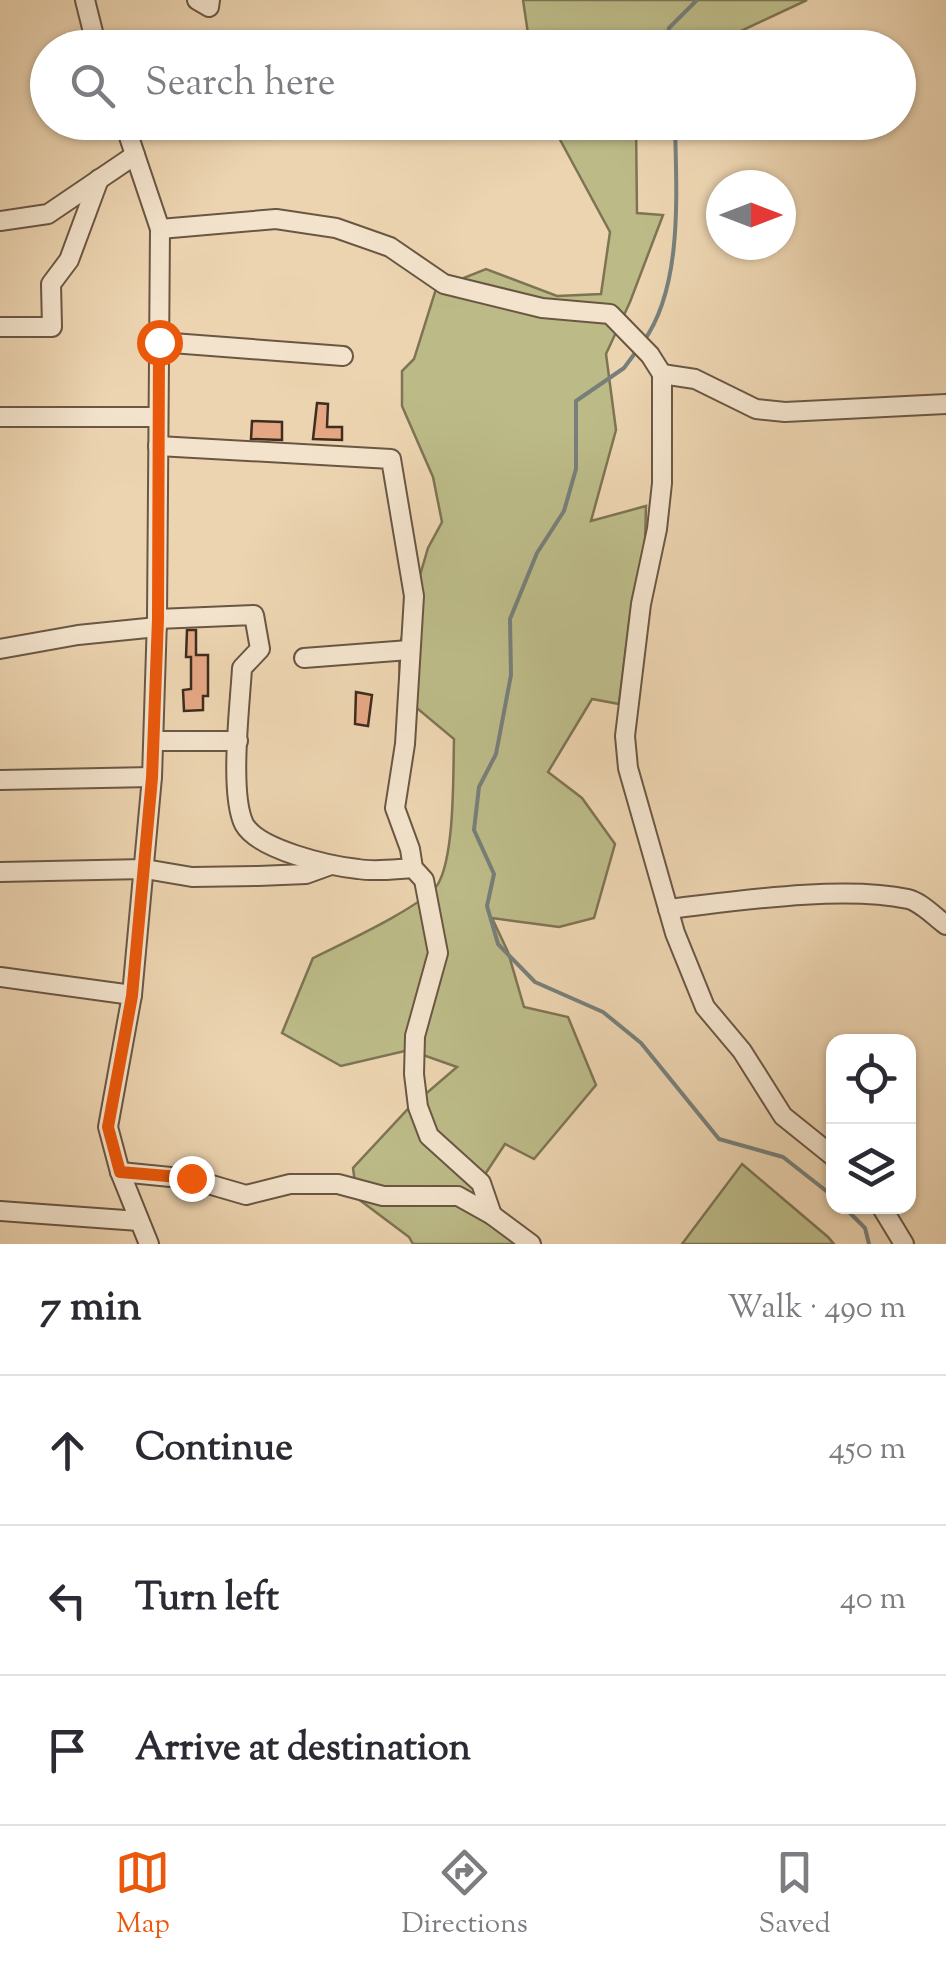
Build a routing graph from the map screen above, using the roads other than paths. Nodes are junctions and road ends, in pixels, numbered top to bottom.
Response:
1 (85, 0) edge
2 (197, 0) edge
3 (210, 0) edge
4 (92, 30) edge
5 (131, 140) edge
6 (136, 155) junction
7 (100, 179) junction
8 (0, 221) edge
9 (160, 228) junction
10 (0, 327) edge
11 (159, 342) junction
12 (343, 356) dead end
13 (662, 374) junction
14 (946, 404) edge
15 (0, 417) edge
16 (158, 417) junction
17 (158, 446) junction
18 (157, 623) junction
19 (0, 649) edge
20 (409, 650) junction
21 (304, 658) dead end
22 (238, 740) junction
23 (154, 741) junction
24 (152, 778) junction
25 (0, 780) edge
26 (331, 865) junction
27 (413, 868) junction
28 (144, 869) junction
29 (0, 872) edge
30 (668, 910) junction
31 (946, 925) edge
32 (0, 977) edge
33 (132, 996) junction
34 (826, 1151) edge
35 (120, 1172) junction
36 (0, 1211) edge
37 (492, 1214) junction
38 (886, 1214) edge
39 (140, 1221) junction
40 (149, 1244) edge
41 (531, 1244) edge
42 (904, 1244) edge

1 - 4 street
2 - 3 street
5 - 6 street
6 - 7 street
6 - 9 street
7 - 8 street
7 - 10 street
9 - 11 street
9 - 13 street
11 - 12 street
11 - 16 street
13 - 14 street
13 - 30 street
15 - 16 street
16 - 17 street
17 - 18 street
17 - 20 street
18 - 19 street
18 - 22 street
18 - 23 street
20 - 21 street
20 - 27 street
22 - 23 street
22 - 26 street
23 - 24 street
24 - 25 street
24 - 28 street
26 - 27 street
26 - 28 street
27 - 37 street
28 - 29 street
28 - 33 street
30 - 31 street
30 - 34 street
32 - 33 street
33 - 35 street
35 - 37 street
35 - 39 street
36 - 39 street
37 - 41 street
38 - 42 street
39 - 40 street

